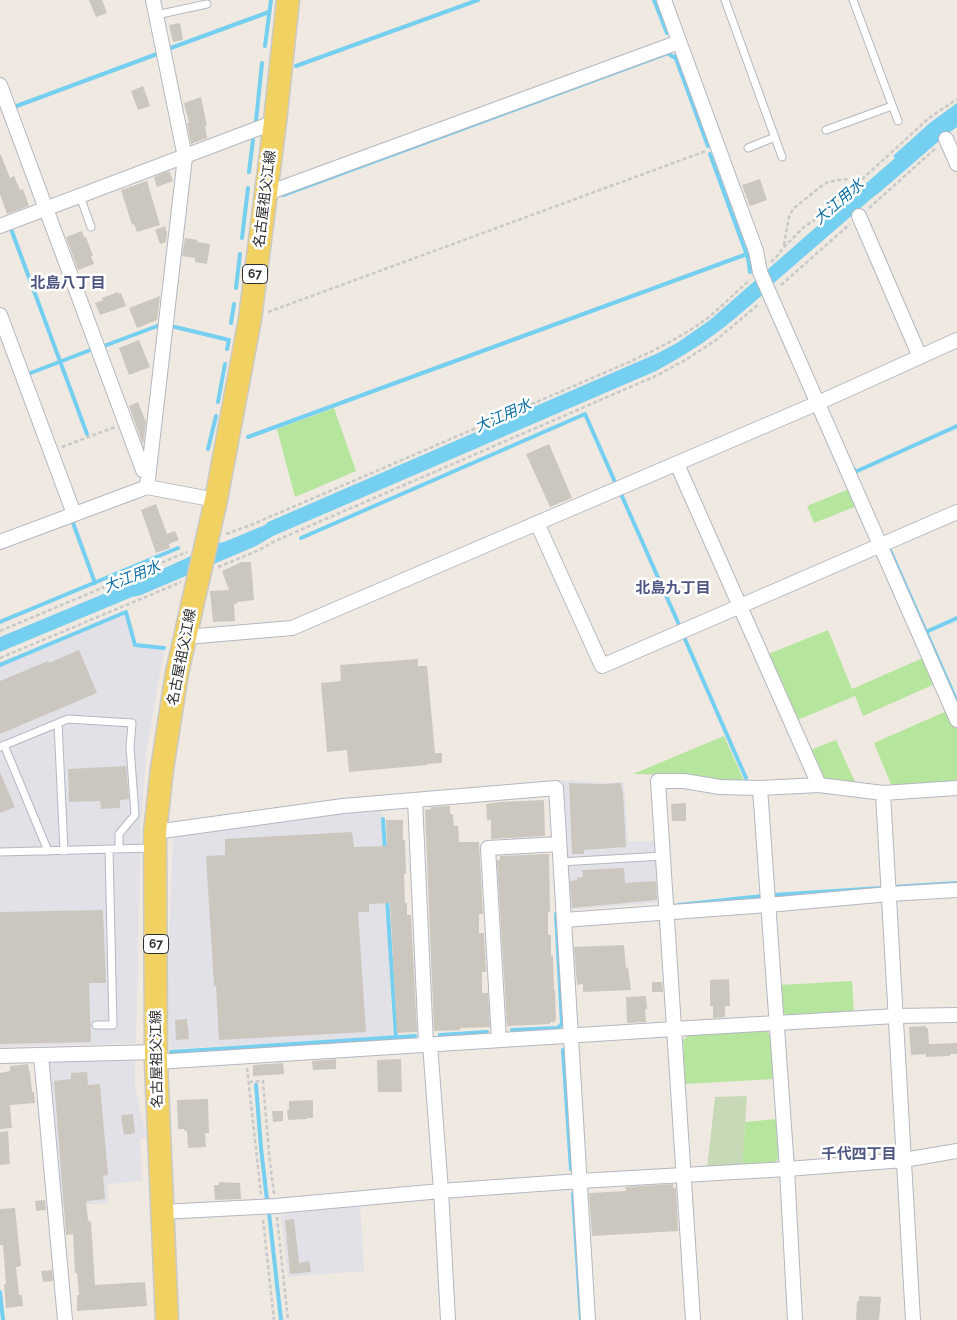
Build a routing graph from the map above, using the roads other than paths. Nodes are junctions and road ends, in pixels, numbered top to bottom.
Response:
1 (153, 0) edge
2 (288, 0) edge
3 (664, 0) edge
4 (725, 0) edge
5 (853, 0) edge
6 (207, 4) dead end
7 (156, 15) junction
8 (679, 42) junction
9 (0, 85) edge
10 (892, 106) junction
11 (898, 121) dead end
12 (275, 122) junction
13 (826, 130) dead end
14 (775, 138) junction
15 (946, 139) road end
16 (748, 148) dead end
17 (185, 157) junction
18 (782, 157) dead end
19 (957, 164) edge
20 (265, 194) junction
21 (80, 196) junction
22 (46, 209) junction
23 (859, 216) road end
24 (0, 226) edge
25 (91, 227) dead end
26 (0, 315) edge
27 (957, 340) edge
28 (920, 357) junction
29 (818, 403) junction
30 (676, 464) junction
31 (149, 470) junction
32 (147, 487) junction
33 (216, 500) junction
34 (957, 512) edge
35 (74, 514) junction
36 (537, 523) junction
37 (0, 542) edge
38 (880, 545) junction
39 (740, 606) junction
40 (186, 637) junction
41 (957, 720) edge
42 (58, 723) junction
43 (2, 746) edge
44 (819, 785) junction
45 (760, 788) junction
46 (957, 788) edge
47 (883, 793) junction
48 (415, 800) junction
49 (155, 840) junction
50 (559, 844) junction
51 (119, 849) junction
52 (109, 850) junction
53 (48, 851) junction
54 (64, 851) junction
55 (0, 852) edge
56 (663, 856) junction
57 (560, 862) junction
58 (957, 890) edge
59 (888, 894) junction
60 (768, 905) junction
61 (667, 913) junction
62 (564, 920) junction
63 (957, 1015) edge
64 (896, 1016) junction
65 (776, 1023) junction
66 (96, 1025) dead end
67 (674, 1029) junction
68 (571, 1035) junction
69 (499, 1039) junction
70 (428, 1044) junction
71 (41, 1055) junction
72 (0, 1056) edge
73 (156, 1057) junction
74 (957, 1151) edge
75 (904, 1160) junction
76 (786, 1169) junction
77 (684, 1174) junction
78 (580, 1181) junction
79 (441, 1191) junction
80 (162, 1212) junction
81 (65, 1320) edge
82 (167, 1320) edge
83 (448, 1320) edge
84 (588, 1320) edge
85 (693, 1320) edge
86 (795, 1320) edge
87 (914, 1320) edge

1 - 7 street
2 - 12 main road, 名古屋祖父江線 / 67
3 - 8 street
4 - 14 lane
5 - 10 lane
6 - 7 lane
7 - 17 street
8 - 20 street
8 - 29 street
9 - 22 street
10 - 11 lane
10 - 13 lane
12 - 17 street
12 - 20 main road, 名古屋祖父江線 / 67
14 - 16 lane
14 - 18 lane
15 - 19 street
17 - 21 street
17 - 31 street
20 - 33 main road, 名古屋祖父江線 / 67
21 - 22 street
21 - 25 lane
22 - 24 street
22 - 31 street
23 - 28 street
26 - 35 street
27 - 28 street
28 - 29 street
29 - 30 street
29 - 38 street
30 - 36 street
30 - 39 street
31 - 32 street
32 - 33 street
32 - 35 street
33 - 40 main road, 名古屋祖父江線 / 67
34 - 38 street
35 - 37 street
36 - 39 street
36 - 40 street
38 - 39 street
38 - 41 street
39 - 44 street
40 - 49 main road, 名古屋祖父江線 / 67
42 - 43 lane
42 - 51 lane
42 - 54 lane
43 - 53 lane
44 - 45 street
44 - 47 street
45 - 56 street
45 - 60 street
46 - 47 street
47 - 59 street
48 - 49 street
48 - 50 street
48 - 70 street
49 - 51 lane
49 - 73 main road, 名古屋祖父江線 / 67
50 - 57 street
50 - 69 street
51 - 52 lane
52 - 54 lane
52 - 66 lane
53 - 54 lane
53 - 55 lane
56 - 57 lane
56 - 61 street
57 - 62 street
58 - 59 street
59 - 60 street
59 - 64 street
60 - 61 street
60 - 65 street
61 - 62 street
61 - 67 street
62 - 68 street
63 - 64 street
64 - 65 street
64 - 75 street
65 - 67 street
65 - 76 street
67 - 68 street
67 - 77 street
68 - 69 street
68 - 78 street
69 - 70 street
70 - 73 street
70 - 79 street
71 - 72 street
71 - 73 street
71 - 81 street
73 - 80 main road, 名古屋祖父江線 / 67
74 - 75 street
75 - 76 street
75 - 87 street
76 - 77 street
76 - 86 street
77 - 78 street
77 - 85 street
78 - 79 street
78 - 84 street
79 - 80 street
79 - 83 street
80 - 82 main road, 名古屋祖父江線 / 67

